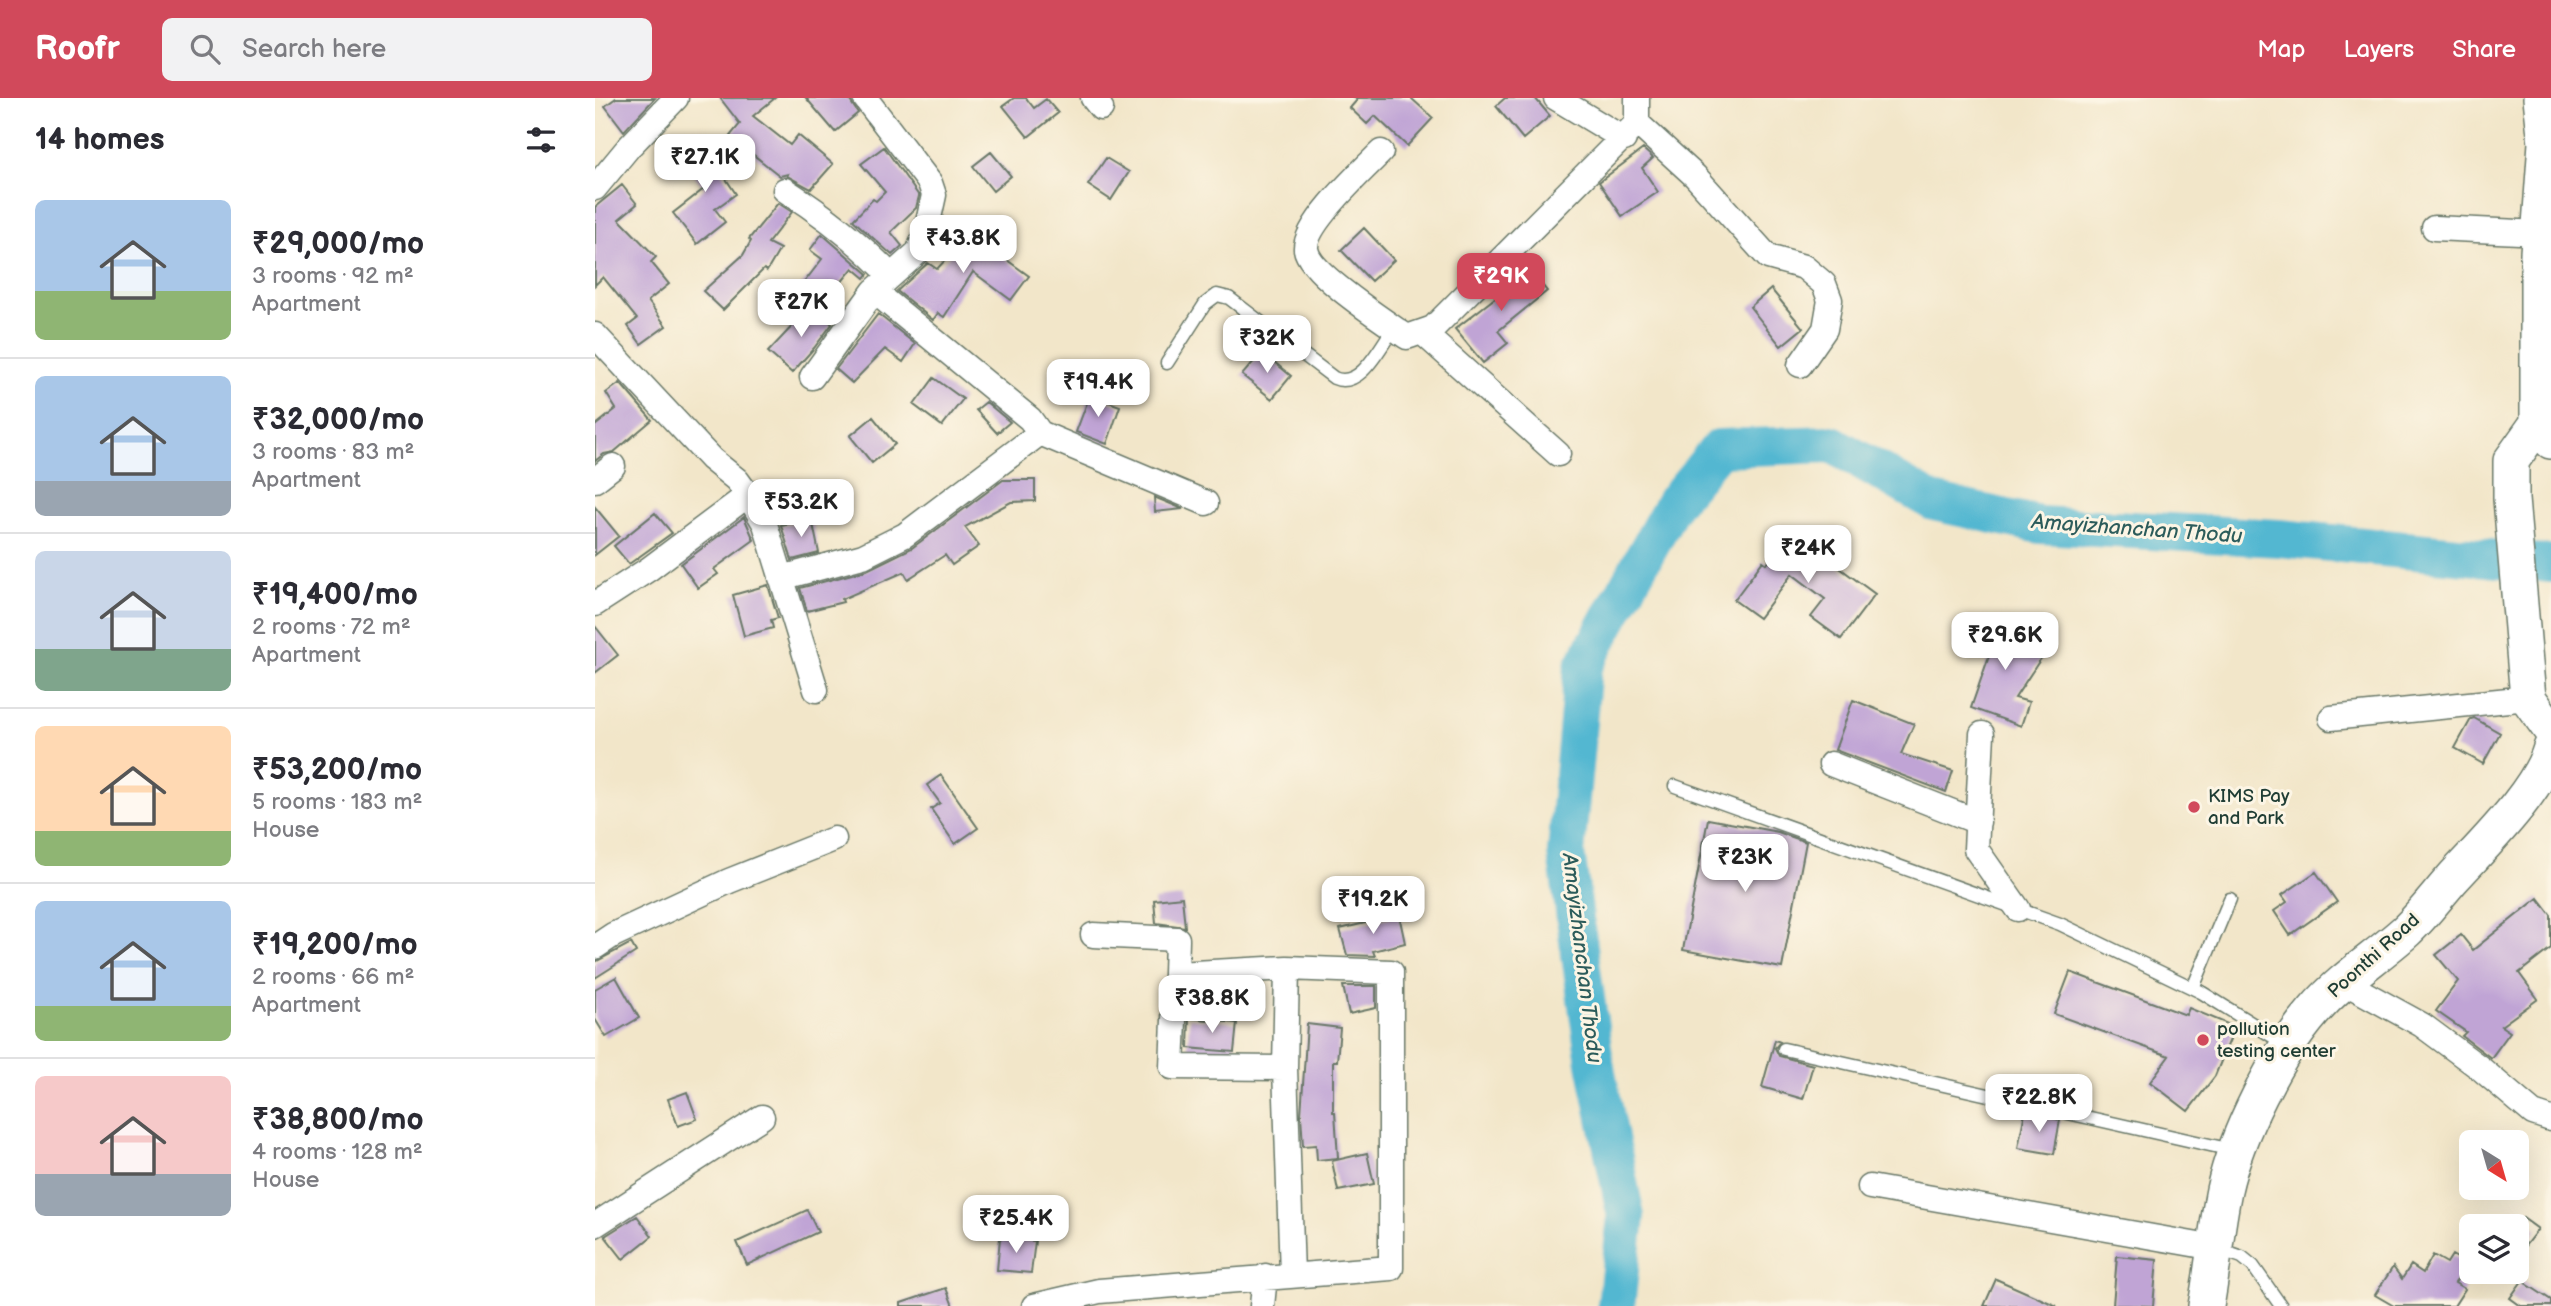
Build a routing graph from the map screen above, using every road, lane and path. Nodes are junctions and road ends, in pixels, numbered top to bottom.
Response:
1 (676, 98) edge
2 (865, 98) edge
3 (1556, 98) edge
4 (1637, 98) edge
5 (2541, 98) edge
6 (1630, 131) junction
7 (1381, 152) dead end
8 (595, 188) edge
9 (785, 190) dead end
10 (2434, 228) dead end
11 (2543, 247) edge
12 (882, 284) junction
13 (1394, 328) junction
14 (1423, 333) junction
15 (595, 335) edge
16 (1167, 363) dead end
17 (1800, 365) dead end
18 (812, 377) dead end
19 (2545, 432) edge
20 (1040, 433) junction
21 (1558, 454) dead end
22 (748, 495) junction
23 (1206, 503) dead end
24 (781, 578) junction
25 (595, 604) edge
26 (2527, 684) junction
27 (816, 690) dead end
28 (2331, 718) dead end
29 (1982, 734) dead end
30 (2551, 746) edge
31 (1831, 764) dead end
32 (1675, 786) dead end
33 (1978, 822) junction
34 (834, 839) dead end
35 (2230, 899) dead end
36 (2018, 909) junction
37 (1093, 934) dead end
38 (595, 947) edge
39 (1287, 968) junction
40 (1177, 975) junction
41 (2342, 981) junction
42 (2193, 988) junction
43 (2287, 1045) junction
44 (1784, 1048) dead end
45 (1285, 1068) junction
46 (762, 1117) dead end
47 (2551, 1119) edge
48 (2236, 1151) junction
49 (1870, 1187) dead end
50 (595, 1225) edge
51 (2215, 1248) junction
52 (1292, 1274) junction
53 (1265, 1276) junction
54 (1034, 1306) edge
55 (1262, 1306) edge
56 (2206, 1306) edge
57 (2281, 1306) edge

1 - 8 street
2 - 12 street
3 - 6 street
4 - 6 street
5 - 11 main road
6 - 14 street
6 - 17 street
7 - 13 street
9 - 12 street
10 - 11 street
11 - 19 main road
12 - 18 street
12 - 20 street
13 - 14 street
13 - 16 lane
14 - 21 street
15 - 22 street
19 - 26 main road
20 - 23 street
20 - 24 street
22 - 24 street
22 - 25 street
24 - 27 street
26 - 28 street
26 - 30 main road
29 - 33 street
30 - 41 main road, Poonthi Road
31 - 33 street
32 - 36 lane
33 - 36 street
34 - 38 street
35 - 42 lane
36 - 42 lane
37 - 40 street
39 - 40 street
39 - 45 street
39 - 52 street
40 - 45 street
41 - 43 main road, Poonthi Road
41 - 47 street
42 - 43 lane
43 - 48 main road, Poonthi Road
44 - 48 lane
45 - 52 street
46 - 50 street
48 - 51 main road, Poonthi Road
49 - 51 street
51 - 56 main road, Poonthi Road
51 - 57 lane
52 - 53 street
53 - 54 street
53 - 55 street

